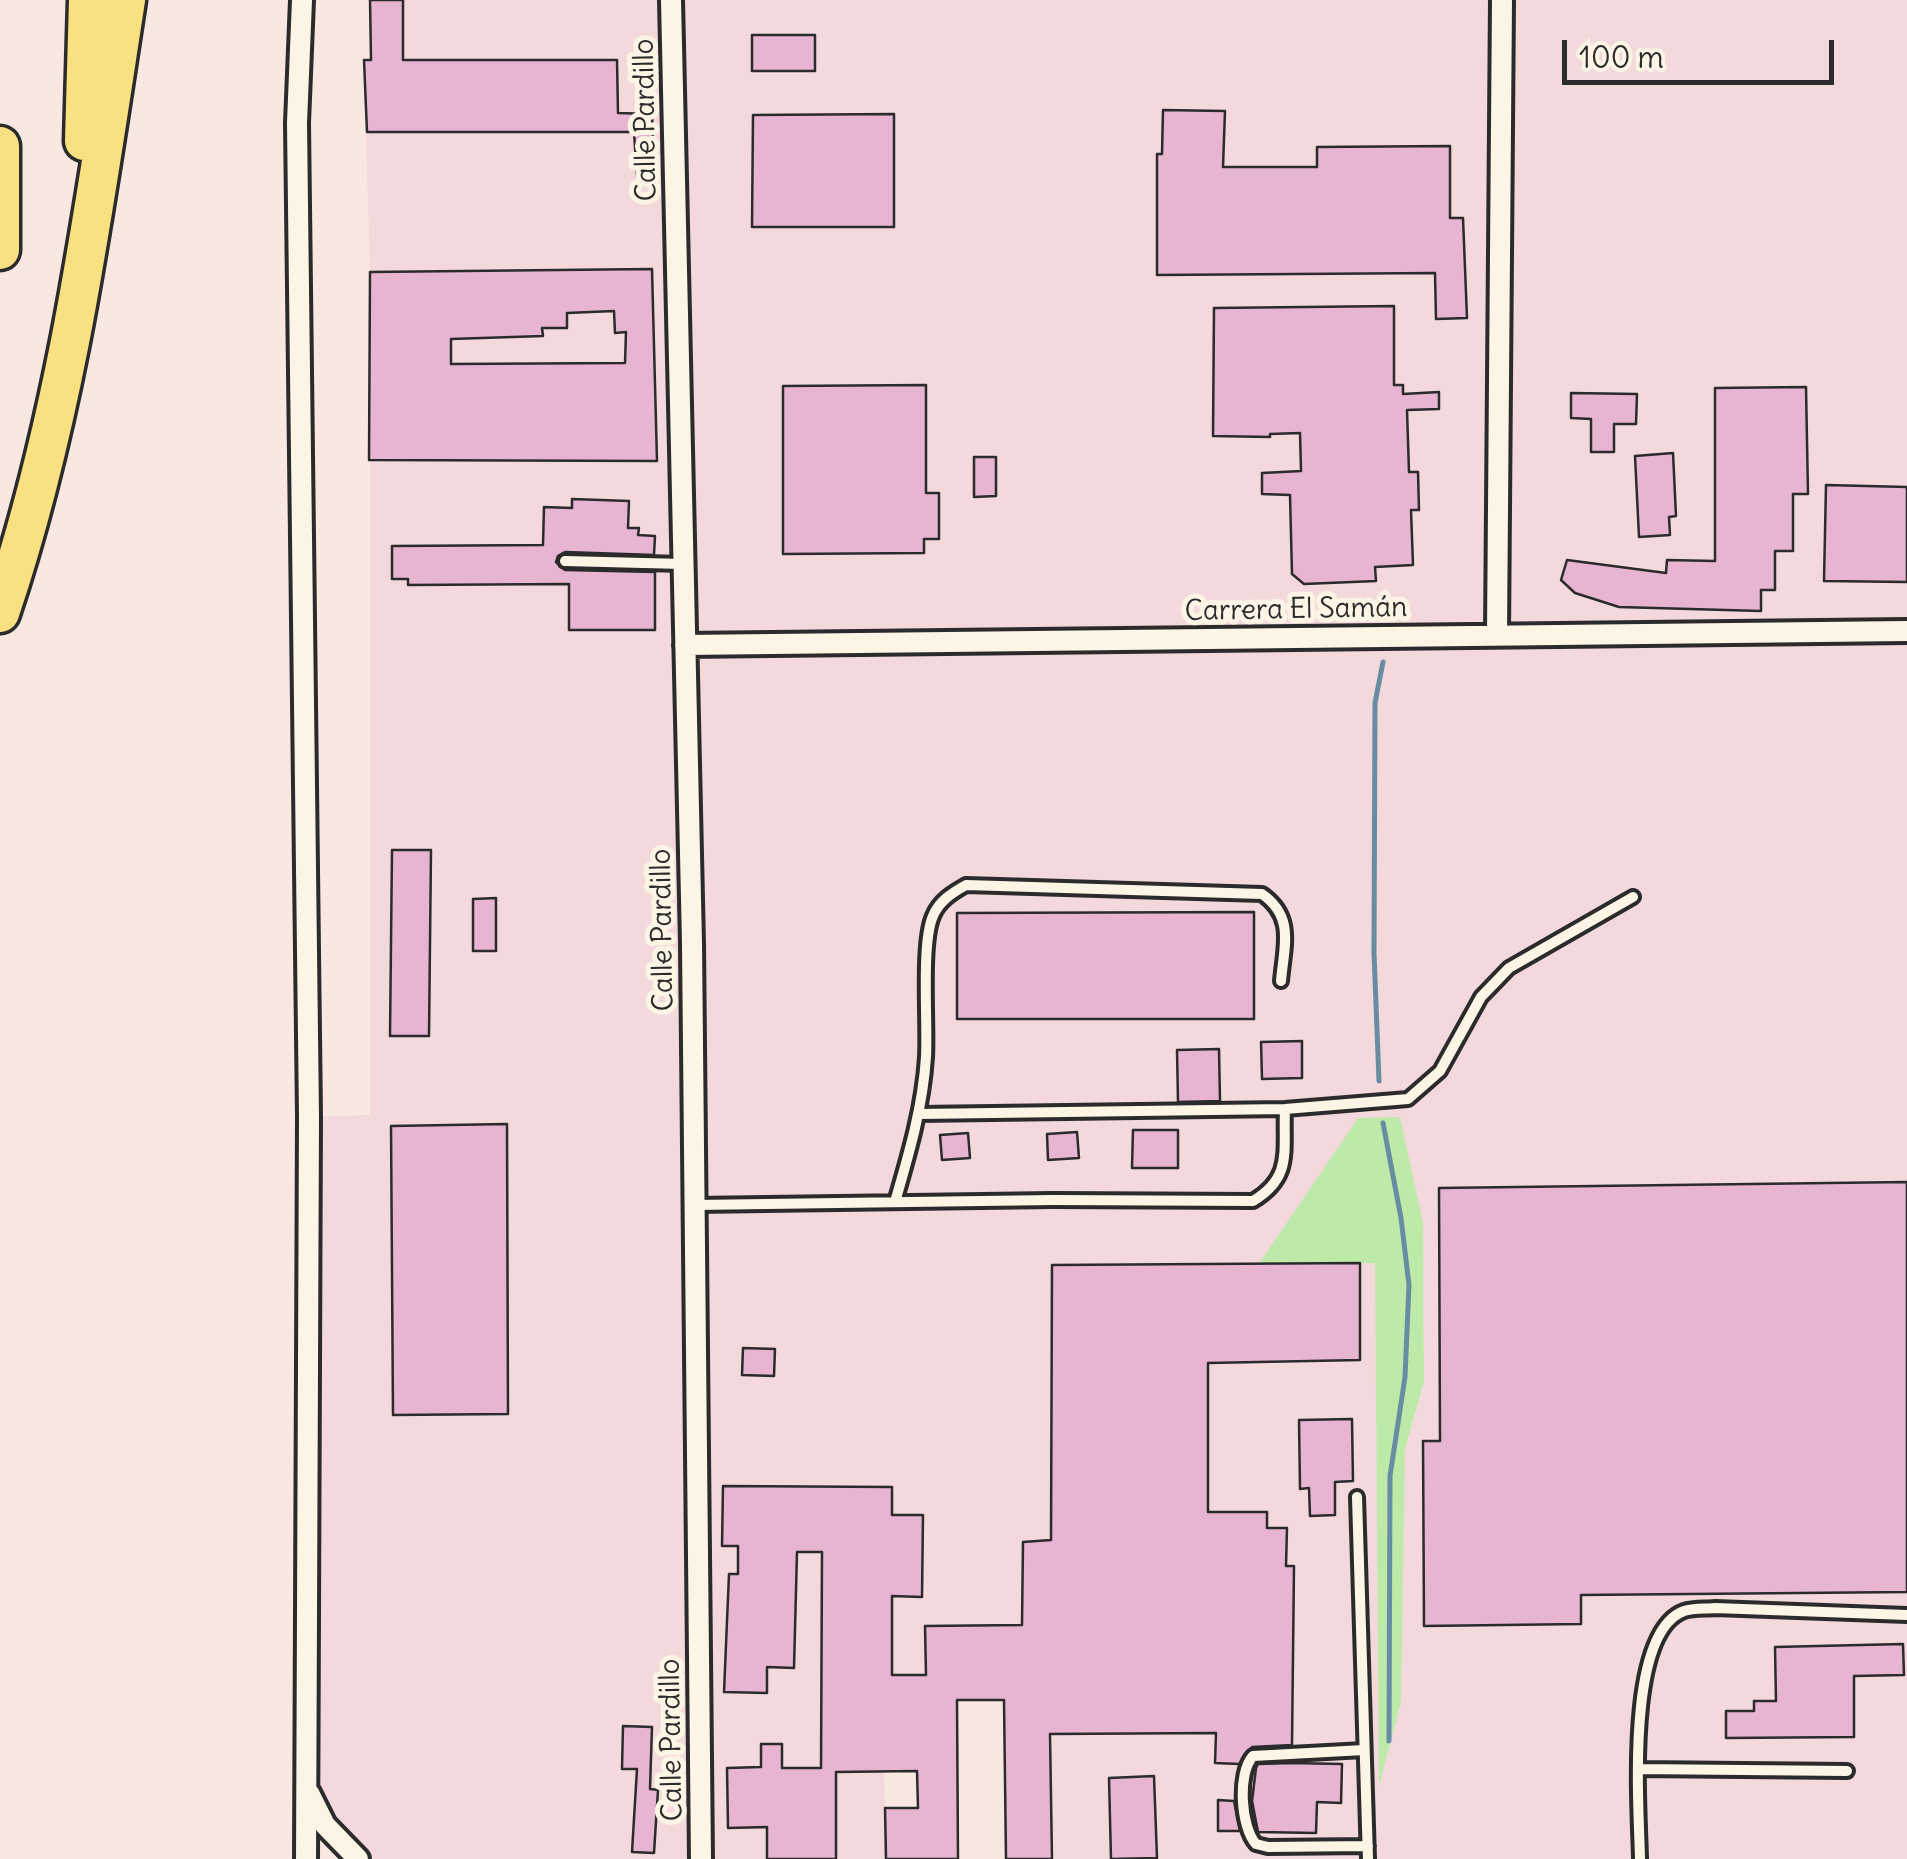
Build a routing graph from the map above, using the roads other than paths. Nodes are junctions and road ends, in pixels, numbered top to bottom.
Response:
1 (88, 0) edge
2 (126, 0) edge
3 (302, 0) edge
4 (672, 0) edge
5 (1502, 0) edge
6 (0, 146) edge
7 (0, 250) edge
8 (81, 293) junction
9 (565, 560) dead end
10 (683, 564) junction
11 (0, 613) edge
12 (1907, 631) edge
13 (1496, 634) junction
14 (685, 646) junction
15 (1634, 897) dead end
16 (1280, 981) dead end
17 (1285, 1109) junction
18 (918, 1114) junction
19 (896, 1202) junction
20 (694, 1205) junction
21 (1357, 1497) dead end
22 (1907, 1615) edge
23 (1364, 1750) junction
24 (1638, 1769) junction
25 (1846, 1771) dead end
26 (306, 1788) junction
27 (1368, 1846) junction
28 (306, 1859) edge
29 (358, 1859) edge
30 (701, 1859) edge
31 (1368, 1859) edge
32 (1640, 1859) edge

1 - 8 highway
2 - 8 highway
3 - 26 street
4 - 10 street, Calle Pardillo
5 - 13 street
6 - 7 highway
8 - 11 highway
9 - 10 lane
10 - 14 street, Calle Pardillo
12 - 13 street, Carrera El Samán
13 - 14 street, Carrera El Samán
14 - 20 street, Calle Pardillo
15 - 17 lane
16 - 18 lane
17 - 18 lane
17 - 19 lane
18 - 19 lane
19 - 20 lane
20 - 30 street, Calle Pardillo
21 - 23 lane
22 - 24 lane
23 - 27 lane
23 - 27 lane
24 - 25 lane
24 - 32 lane
26 - 28 street
26 - 29 street
27 - 31 lane

